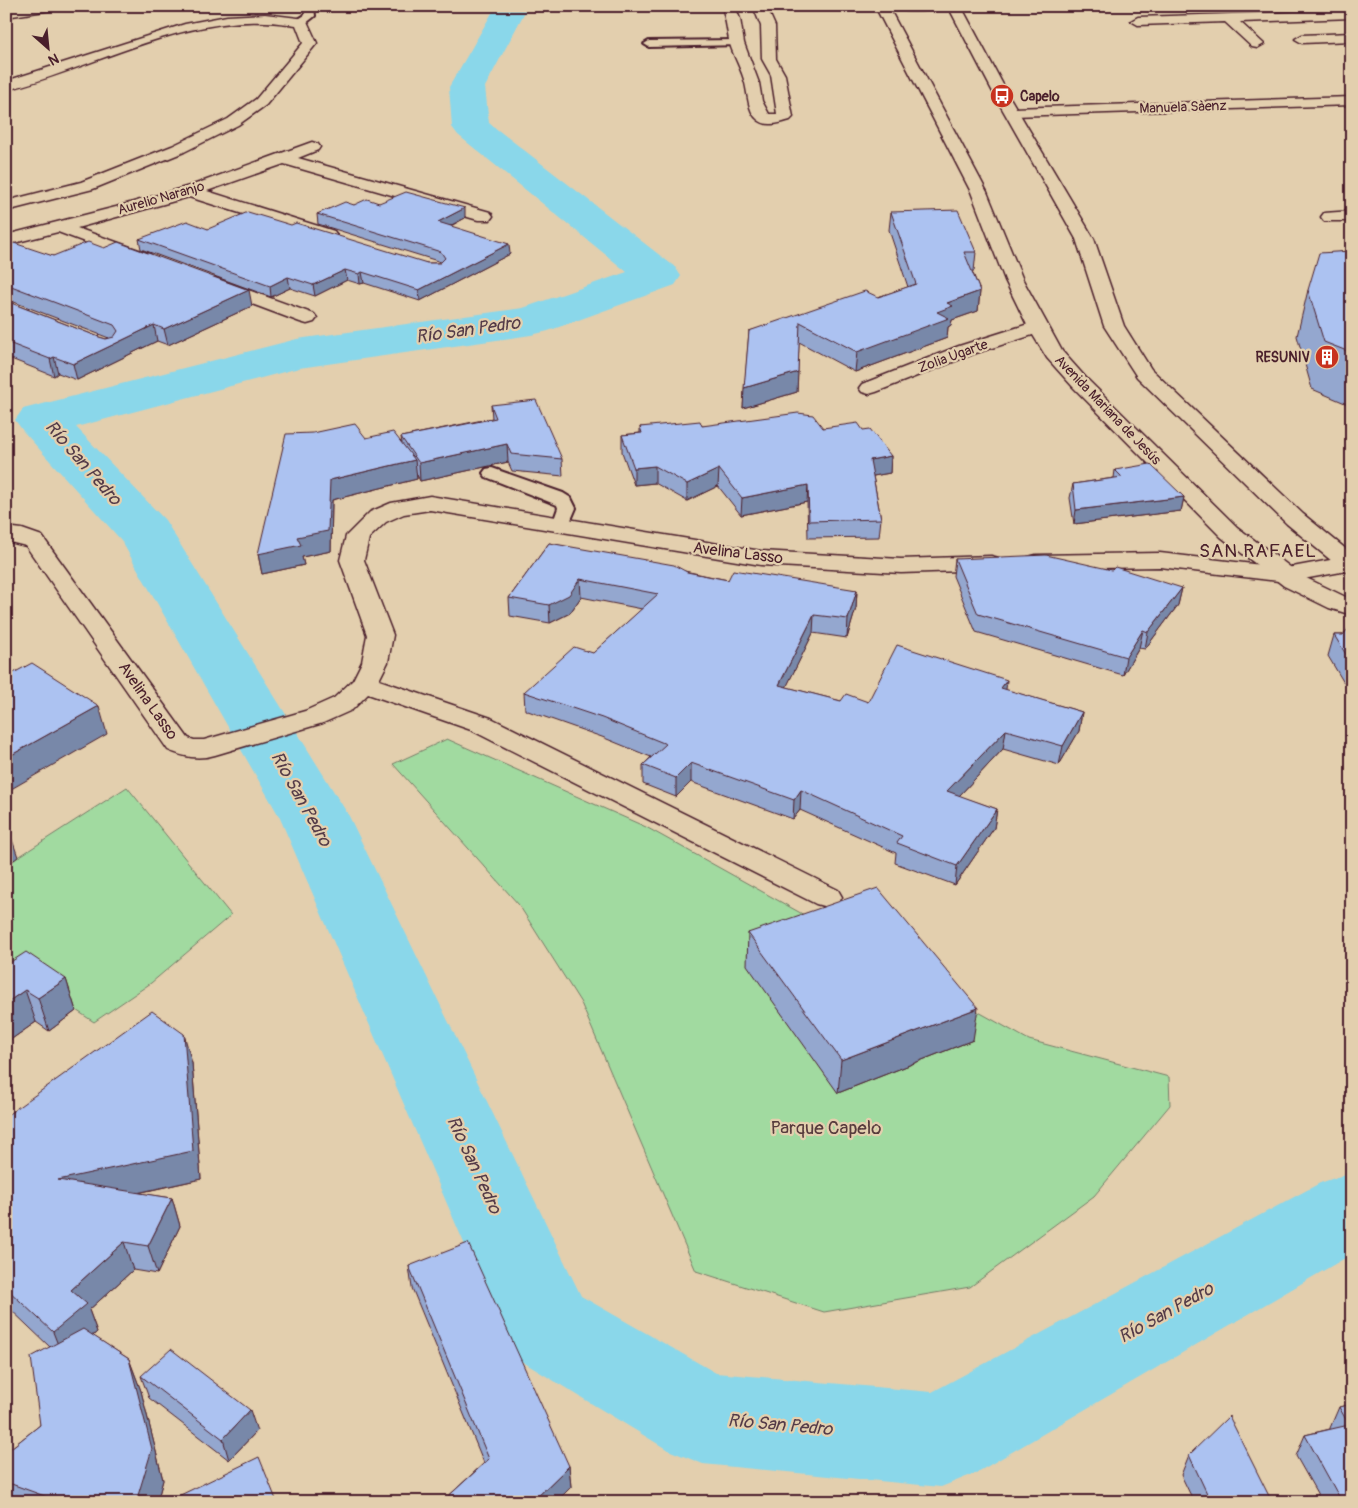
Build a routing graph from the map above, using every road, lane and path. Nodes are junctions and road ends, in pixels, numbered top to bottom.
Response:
1 (51, 6) edge
2 (309, 6) edge
3 (728, 6) edge
4 (759, 6) edge
5 (881, 6) edge
6 (898, 6) edge
7 (930, 6) edge
8 (954, 6) edge
9 (1348, 12) edge
10 (6, 13) edge
11 (1228, 18) junction
12 (1138, 21) dead end
13 (301, 22) junction
14 (1352, 38) edge
15 (1302, 39) dead end
16 (737, 43) junction
17 (649, 44) dead end
18 (1258, 44) dead end
19 (6, 86) edge
20 (1352, 101) edge
21 (1013, 112) junction
22 (312, 147) dead end
23 (284, 159) junction
24 (189, 191) junction
25 (6, 206) edge
26 (484, 216) dead end
27 (1352, 216) edge
28 (1330, 217) dead end
29 (60, 227) junction
30 (342, 239) edge
31 (6, 240) edge
32 (158, 263) edge
33 (195, 277) edge
34 (307, 318) dead end
35 (1038, 327) junction
36 (869, 388) dead end
37 (492, 473) dead end
38 (561, 526) junction
39 (6, 534) edge
40 (1351, 563) edge
41 (1287, 575) junction
42 (1352, 608) edge
43 (364, 684) junction
44 (827, 897) dead end

1 - 10 street
2 - 13 lane
3 - 16 street
4 - 16 street
5 - 35 street, Avenida Mariana de Jesús
6 - 7 street
8 - 21 street
9 - 11 street
11 - 12 street
11 - 18 street
13 - 19 street
13 - 25 street
14 - 15 street
16 - 17 lane
20 - 21 street, Manuela Sàenz
21 - 40 street
22 - 23 street, Aurelio Naranjo
23 - 24 street, Aurelio Naranjo
23 - 26 street
24 - 29 street, Aurelio Naranjo
24 - 30 street
27 - 28 street
29 - 31 street, Aurelio Naranjo
29 - 32 street
33 - 34 street
35 - 36 street, ZoIia Ugarte
35 - 41 street, Avenida Mariana de Jesús
37 - 38 lane
38 - 41 street, Avelina Lasso
38 - 43 street, Avelina Lasso
39 - 43 street, Avelina Lasso
40 - 41 street
41 - 42 street, Avenida Mariana de Jesús
43 - 44 street

